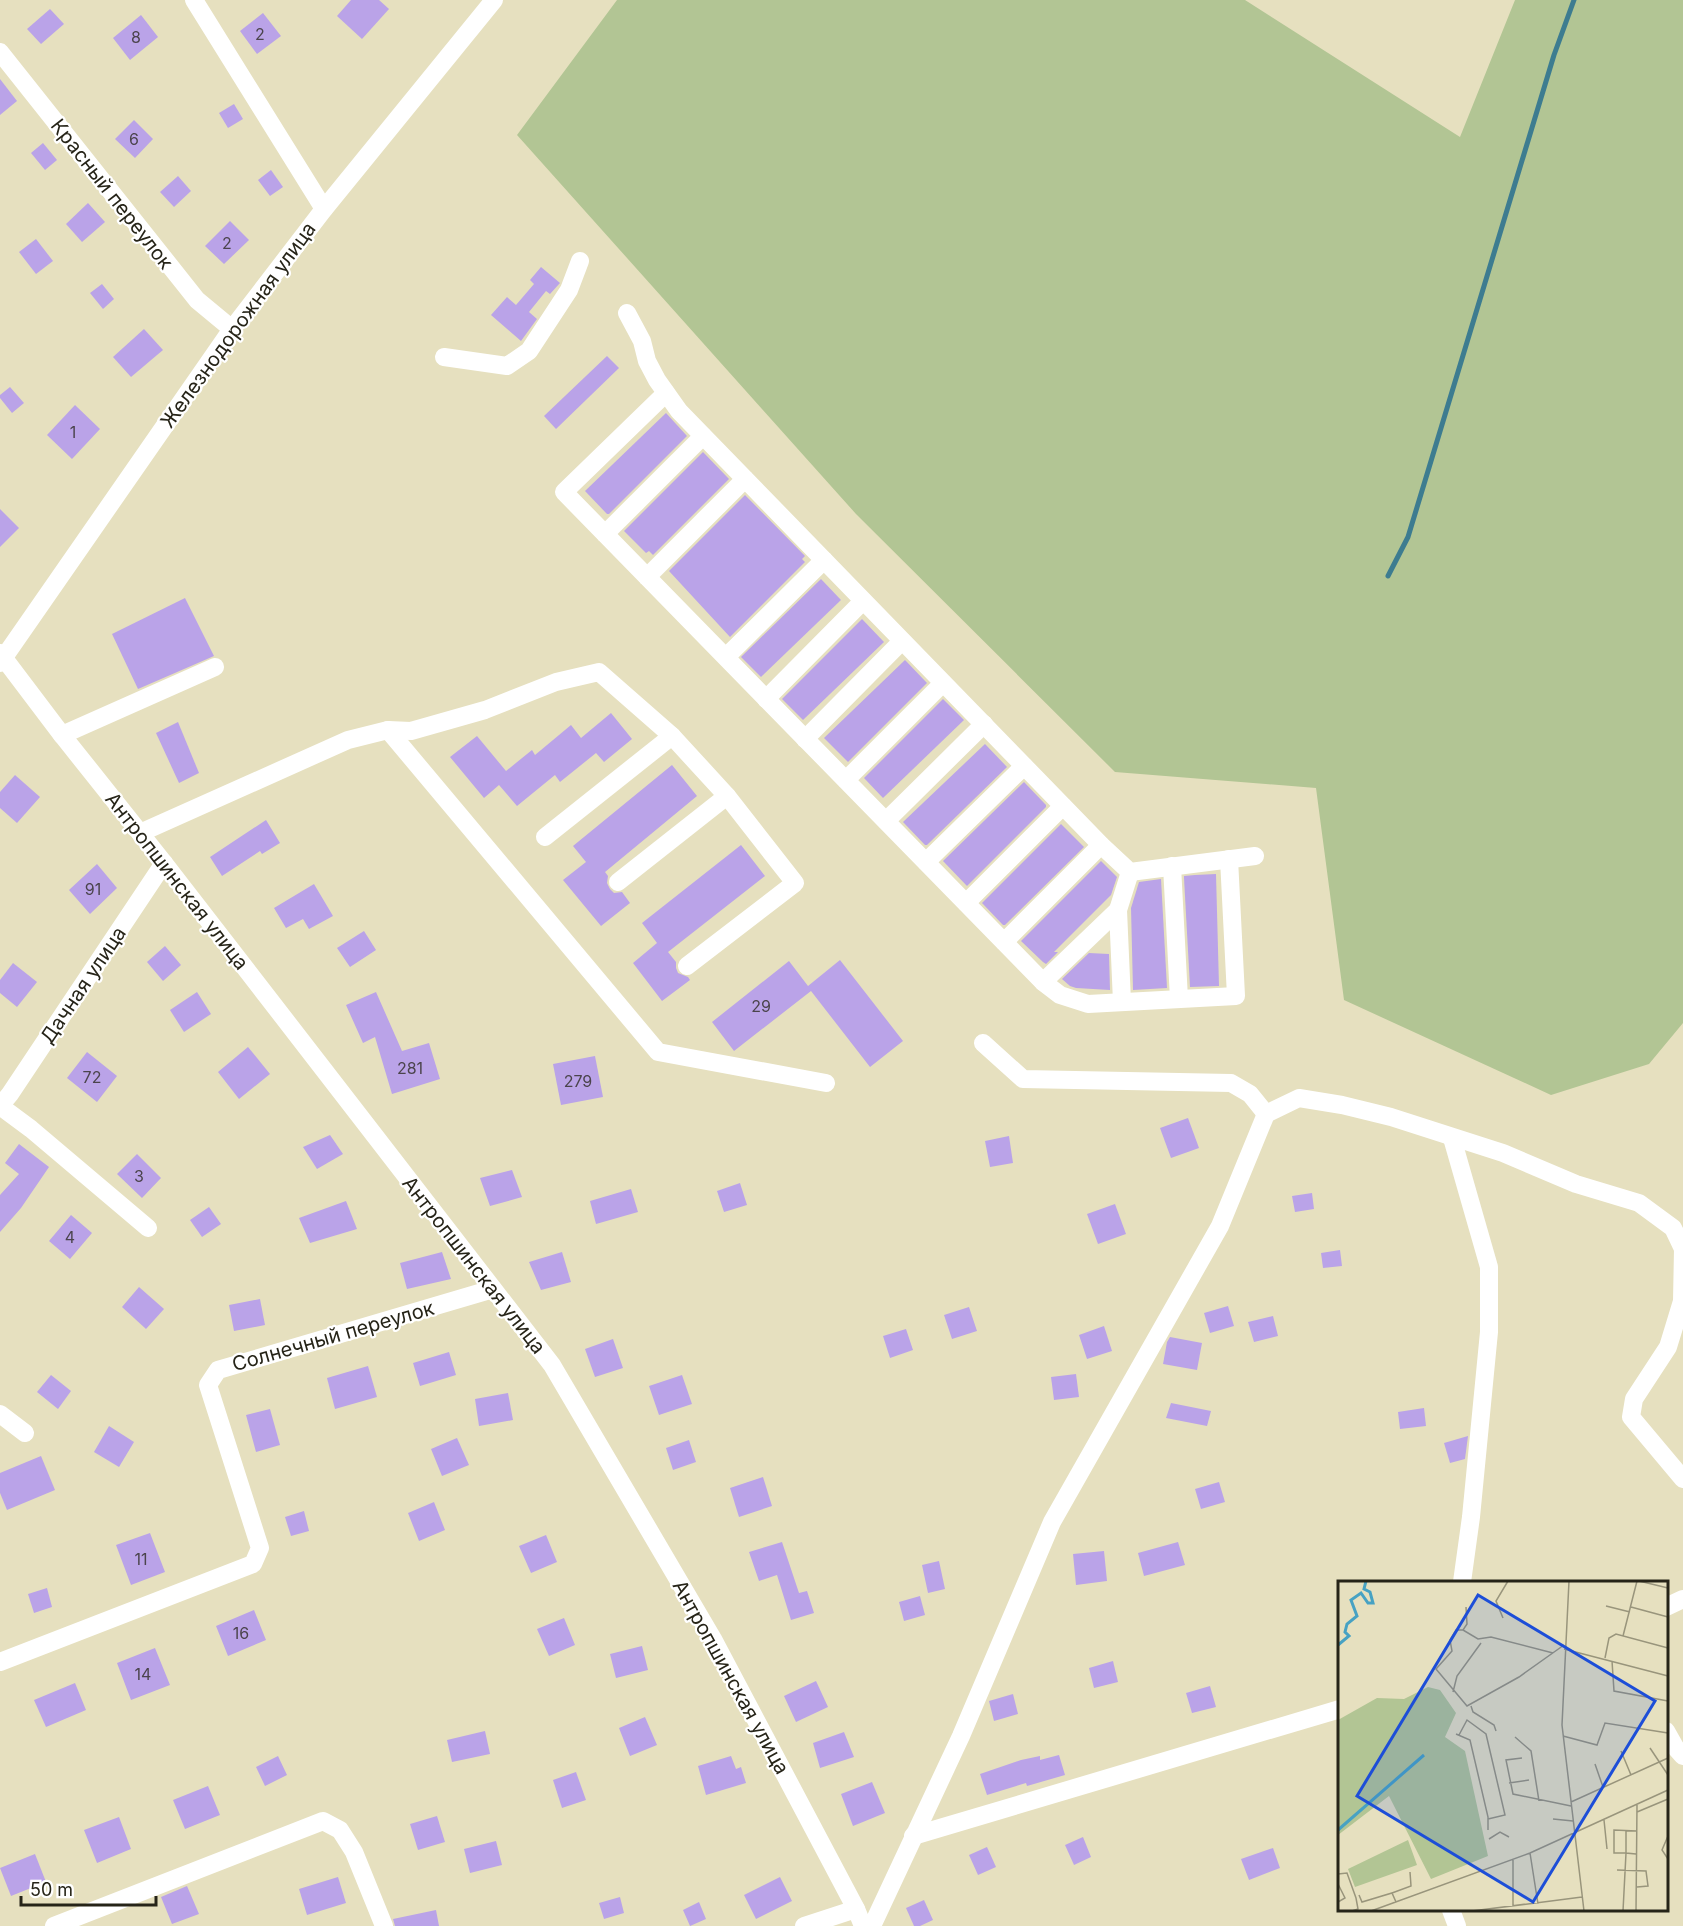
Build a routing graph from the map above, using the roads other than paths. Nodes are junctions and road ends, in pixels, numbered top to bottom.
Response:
1 (194, 0) edge
2 (494, 0) edge
3 (0, 52) edge
4 (324, 209) junction
5 (580, 261) dead end
6 (627, 313) dead end
7 (232, 329) junction
8 (444, 357) dead end
9 (666, 393) junction
10 (703, 436) junction
11 (745, 479) junction
12 (605, 534) junction
13 (824, 560) junction
14 (647, 577) junction
15 (863, 601) junction
16 (903, 641) junction
17 (726, 657) junction
18 (1, 658) edge
19 (215, 667) dead end
20 (943, 683) junction
21 (766, 699) junction
22 (984, 724) junction
23 (388, 730) junction
24 (62, 735) junction
25 (672, 736) junction
26 (805, 739) junction
27 (1024, 766) junction
28 (846, 780) junction
29 (727, 796) junction
30 (1063, 806) junction
31 (886, 821) junction
32 (140, 833) junction
33 (545, 837) dead end
34 (1101, 845) junction
35 (1255, 856) dead end
36 (1229, 859) junction
37 (926, 862) junction
38 (164, 863) junction
39 (1172, 866) junction
40 (1130, 872) junction
41 (618, 882) dead end
42 (966, 903) junction
43 (1118, 910) junction
44 (1004, 942) junction
45 (687, 966) dead end
46 (1043, 982) junction
47 (1179, 999) junction
48 (1122, 1002) junction
49 (983, 1043) dead end
50 (826, 1083) dead end
51 (0, 1106) edge
52 (1266, 1114) junction
53 (1452, 1138) junction
54 (148, 1228) dead end
55 (493, 1289) junction
56 (0, 1414) edge
57 (25, 1433) dead end
58 (1683, 1479) edge
59 (1462, 1581) edge
60 (1683, 1599) edge
61 (1668, 1606) edge
62 (0, 1662) edge
63 (1338, 1711) edge
64 (1668, 1735) edge
65 (1683, 1756) edge
66 (913, 1836) junction
67 (1451, 1911) edge
68 (859, 1918) edge
69 (54, 1926) edge
70 (384, 1926) edge
71 (804, 1926) edge
72 (872, 1926) edge
73 (1457, 1926) edge

1 - 4 street
2 - 4 street, Железнодорожная улица
3 - 7 street, Красный переулок
4 - 7 street, Железнодорожная улица
5 - 8 street
6 - 9 street
7 - 18 street, Железнодорожная улица
9 - 10 street
9 - 12 street
10 - 11 street
10 - 12 street
11 - 13 street
11 - 14 street
12 - 14 street
13 - 15 street
13 - 17 street
14 - 17 street
15 - 16 street
15 - 21 street
16 - 20 street
16 - 26 street
17 - 21 street
18 - 24 street, Антропшинская улица
19 - 24 street
20 - 22 street
20 - 28 street
21 - 26 street
22 - 27 street
22 - 31 street
23 - 25 street
23 - 32 street
23 - 50 street
24 - 32 street, Антропшинская улица
25 - 29 street
25 - 33 street
26 - 28 street
27 - 30 street
27 - 37 street
28 - 31 street
29 - 41 street
29 - 45 street
30 - 34 street
30 - 42 street
31 - 37 street
32 - 38 street, Антропшинская улица
34 - 40 street
34 - 44 street
35 - 36 street
36 - 39 street
36 - 47 street
37 - 42 street
38 - 51 street, Дачная улица
38 - 55 street, Антропшинская улица
39 - 40 street
39 - 47 street
40 - 43 street
42 - 44 street
43 - 46 street
43 - 48 street
44 - 46 street
46 - 48 street
47 - 48 street
49 - 52 street
51 - 54 street
52 - 53 street
52 - 66 street
53 - 58 street
53 - 59 street
55 - 62 street, Солнечный переулок
55 - 68 street, Антропшинская улица
56 - 57 street
60 - 61 street
63 - 66 street
64 - 65 street
66 - 72 street
67 - 73 street
68 - 71 street
69 - 70 street

